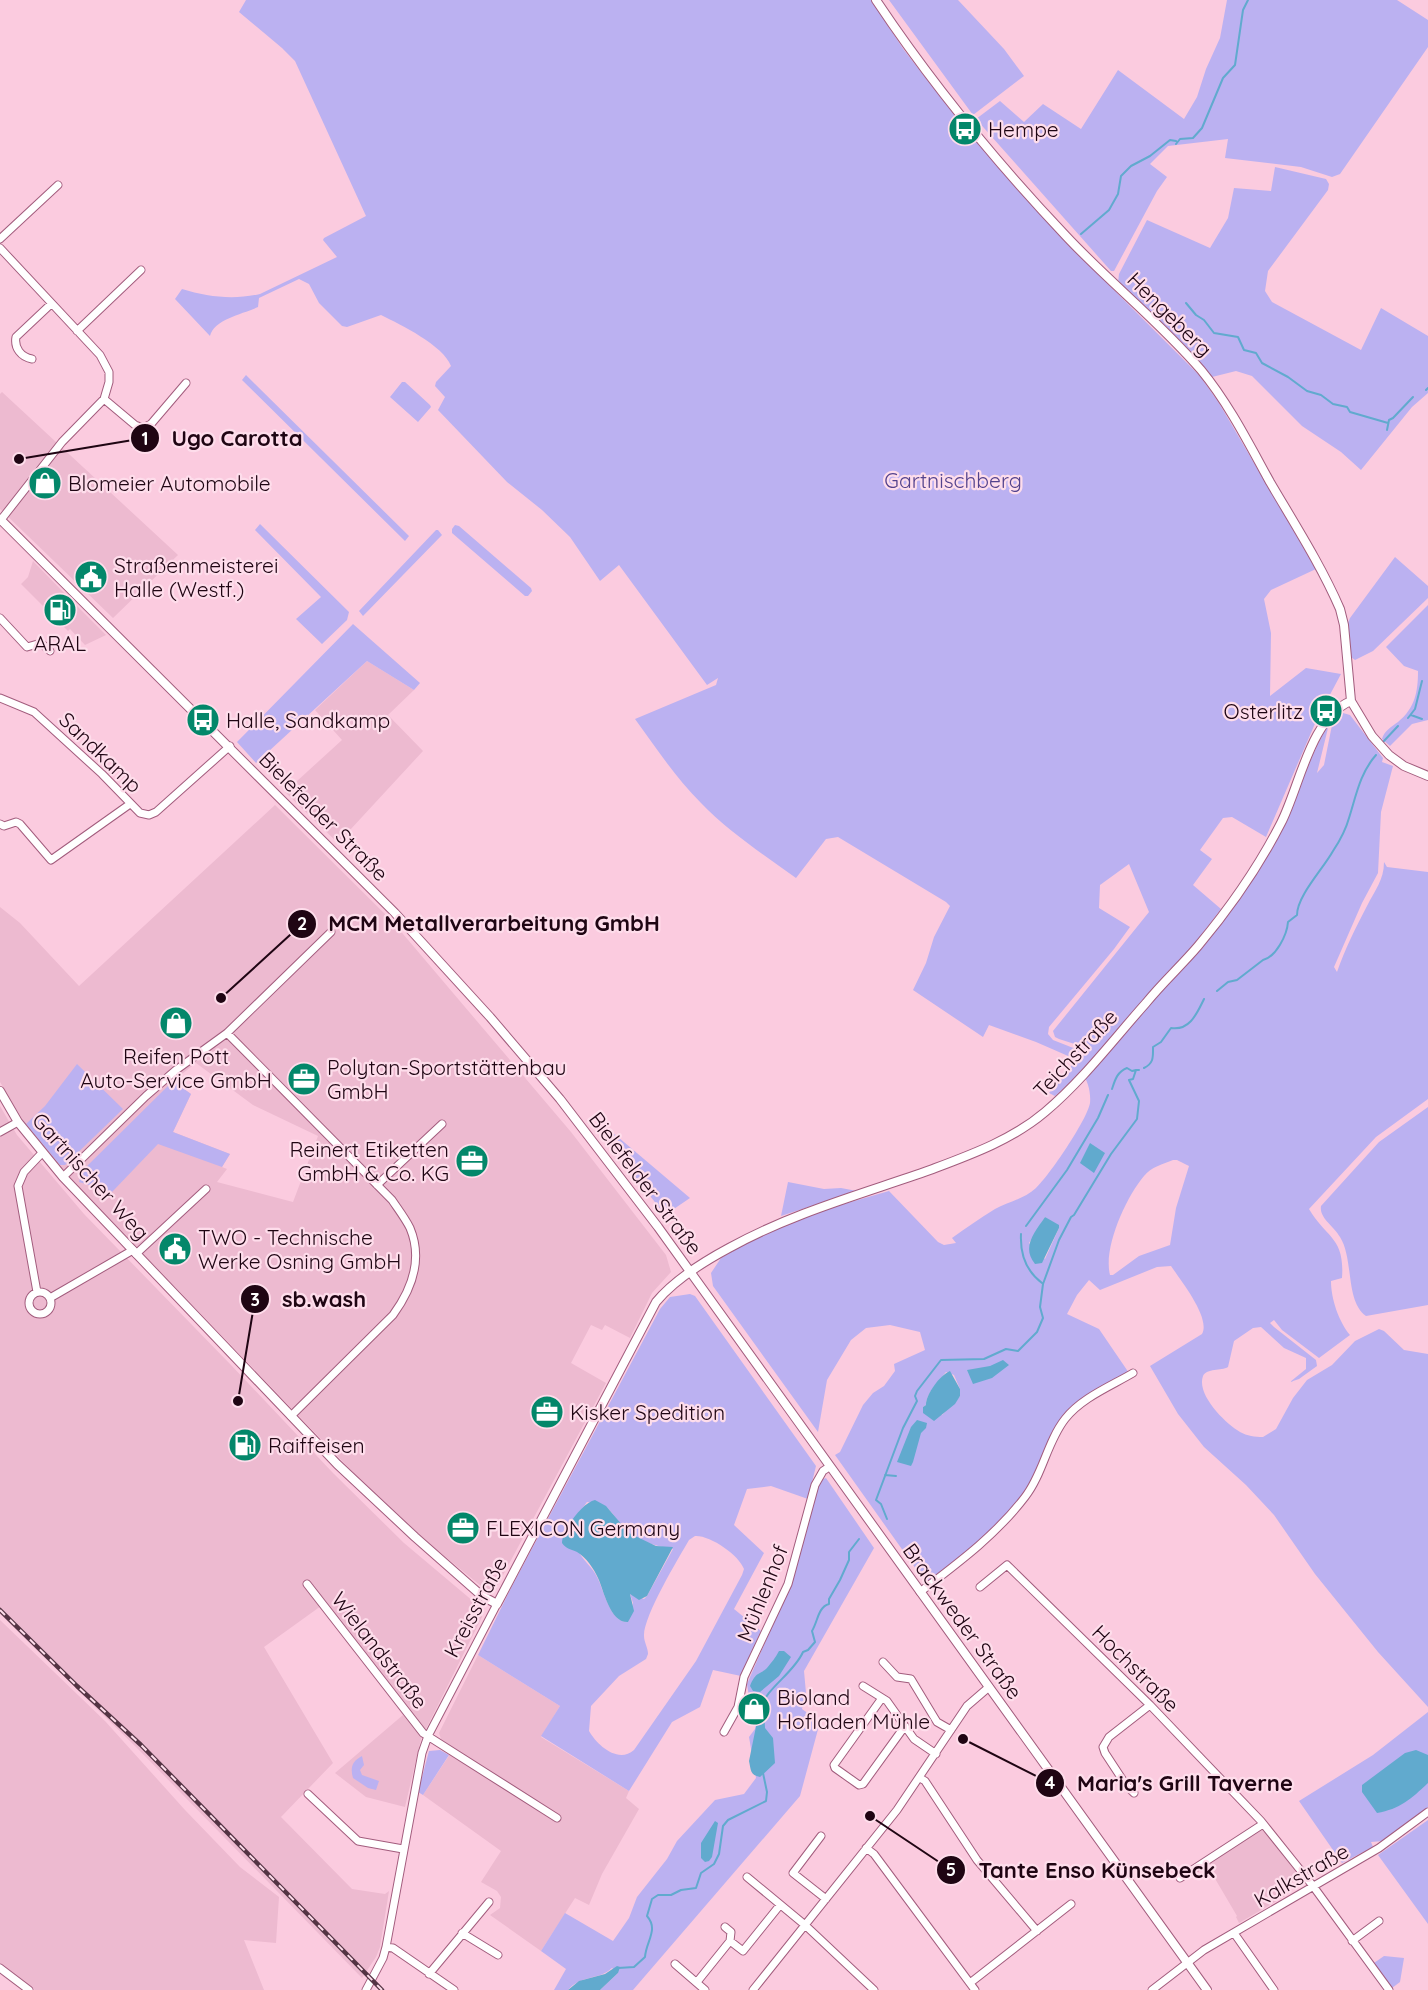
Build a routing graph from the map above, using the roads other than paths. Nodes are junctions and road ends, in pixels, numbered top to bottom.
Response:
1 (876, 0) edge
2 (58, 185) dead end
3 (0, 239) edge
4 (0, 248) edge
5 (141, 270) dead end
6 (51, 304) junction
7 (77, 331) junction
8 (32, 360) dead end
9 (186, 383) dead end
10 (104, 399) junction
11 (0, 520) edge
12 (0, 618) edge
13 (50, 651) dead end
14 (0, 698) edge
15 (1351, 702) junction
16 (230, 746) junction
17 (1428, 776) edge
18 (130, 804) junction
19 (0, 824) edge
20 (331, 932) dead end
21 (227, 1033) junction
22 (0, 1091) edge
23 (18, 1122) junction
24 (442, 1124) dead end
25 (0, 1132) edge
26 (42, 1154) junction
27 (63, 1177) junction
28 (377, 1185) junction
29 (206, 1189) dead end
30 (135, 1252) junction
31 (690, 1273) junction
32 (37, 1292) junction
33 (50, 1298) junction
34 (1133, 1373) dead end
35 (291, 1416) junction
36 (829, 1467) junction
37 (307, 1584) dead end
38 (980, 1587) dead end
39 (920, 1592) junction
40 (497, 1604) junction
41 (883, 1662) dead end
42 (863, 1686) dead end
43 (989, 1687) junction
44 (882, 1698) junction
45 (1150, 1705) junction
46 (904, 1726) junction
47 (951, 1730) junction
48 (724, 1732) dead end
49 (428, 1736) junction
50 (936, 1754) junction
51 (920, 1778) junction
52 (1134, 1793) dead end
53 (308, 1794) dead end
54 (1428, 1812) edge
55 (557, 1818) dead end
56 (1263, 1824) junction
57 (821, 1836) dead end
58 (866, 1848) junction
59 (403, 1849) junction
60 (747, 1877) dead end
61 (1180, 1878) dead end
62 (1313, 1886) junction
63 (826, 1899) junction
64 (489, 1902) dead end
65 (1071, 1904) dead end
66 (780, 1905) junction
67 (1379, 1921) dead end
68 (805, 1926) junction
69 (725, 1927) dead end
70 (1037, 1930) junction
71 (462, 1933) junction
72 (1234, 1933) junction
73 (730, 1941) junction
74 (1352, 1941) junction
75 (386, 1947) junction
76 (498, 1955) dead end
77 (1187, 1962) junction
78 (675, 1964) dead end
79 (0, 1968) edge
80 (429, 1974) junction
81 (698, 1982) junction
82 (973, 1987) edge
83 (29, 1990) edge
84 (366, 1990) edge
85 (454, 1990) edge
86 (705, 1990) edge
87 (753, 1990) edge
88 (874, 1990) edge
89 (1152, 1990) edge
90 (1207, 1990) edge
91 (1274, 1990) edge
92 (1389, 1990) edge

1 - 15 street, Hengeberg
2 - 3 street
4 - 6 street
5 - 7 street
6 - 7 street
6 - 8 street
7 - 10 street
9 - 10 street
10 - 11 street
11 - 16 street, Bielefelder Straße
12 - 13 street
14 - 18 street, Sandkamp
15 - 17 street
15 - 31 street, Teichstraße
16 - 18 street, Sandkamp
16 - 31 street, Bielefelder Straße
18 - 19 street
20 - 21 street
21 - 27 street
21 - 28 street
22 - 23 street, Gartnischer Weg
23 - 25 street
23 - 26 street, Gartnischer Weg
24 - 28 street
26 - 27 street, Gartnischer Weg
26 - 32 street
27 - 30 street, Gartnischer Weg
28 - 35 street
29 - 30 street
30 - 33 street
30 - 35 street, Gartnischer Weg
31 - 36 street, Brackweder Straße
31 - 40 street, Kreisstraße
32 - 33 street
32 - 33 street
34 - 39 street
35 - 40 street, Gartnischer Weg
36 - 39 street, Brackweder Straße
36 - 48 street, Mühlenhof
37 - 49 street, Wielandstraße
38 - 45 street, Hochstraße
39 - 43 street, Brackweder Straße
40 - 49 street, Kreisstraße
41 - 47 street
42 - 44 street
43 - 47 street
43 - 77 street, Brackweder Straße
44 - 46 street
44 - 46 street
45 - 52 street
45 - 56 street, Hochstraße
46 - 50 street
47 - 50 street
49 - 55 street, Wielandstraße
49 - 59 street, Kreisstraße
50 - 51 street
51 - 58 street
51 - 70 street
53 - 59 street
54 - 62 street, Kalkstraße
56 - 61 street
56 - 62 street, Hochstraße
57 - 63 street
58 - 63 street
58 - 82 street
59 - 75 street, Kreisstraße
60 - 66 street
62 - 72 street, Kalkstraße
62 - 74 street, Hochstraße
63 - 68 street
64 - 71 street
65 - 70 street
66 - 68 street
66 - 73 street
67 - 74 street
68 - 87 street
68 - 88 street
69 - 73 street
70 - 82 street
71 - 76 street
71 - 80 street
72 - 77 street, Kalkstraße
72 - 91 street
73 - 81 street
74 - 92 street, Hochstraße
75 - 80 street
75 - 84 street, Kreisstraße
77 - 89 street, Kalkstraße
77 - 90 street, Brackweder Straße
78 - 81 street
79 - 83 street
80 - 85 street
81 - 86 street

